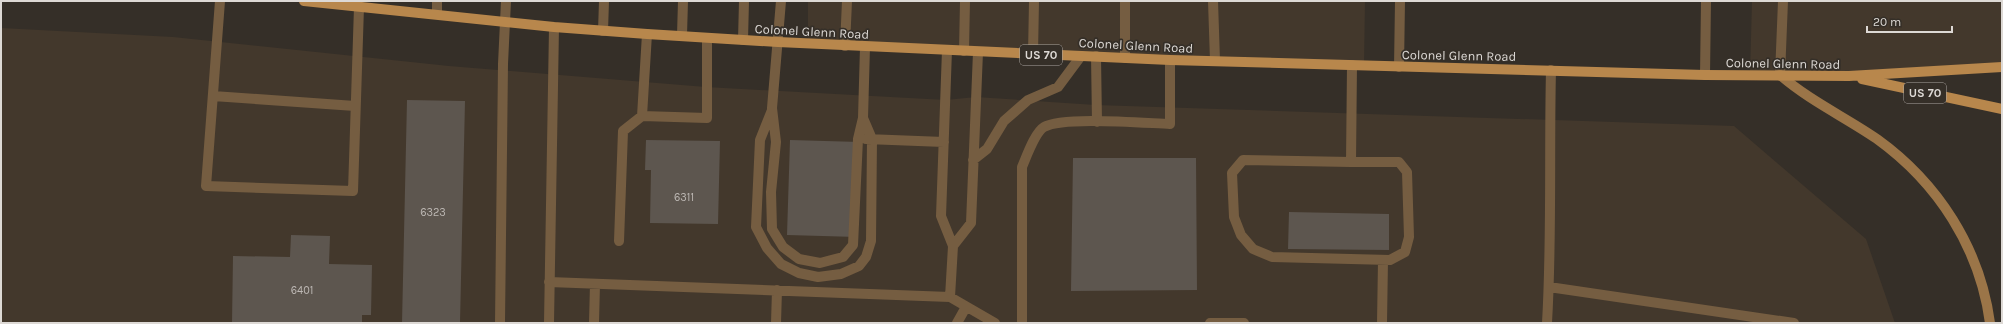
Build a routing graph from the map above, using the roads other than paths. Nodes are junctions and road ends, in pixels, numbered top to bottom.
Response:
1 (220, 1) edge
2 (304, 1) edge
3 (437, 1) edge
4 (506, 1) edge
5 (604, 1) edge
6 (683, 1) edge
7 (744, 1) edge
8 (781, 1) edge
9 (847, 1) edge
10 (965, 1) edge
11 (1034, 1) edge
12 (1125, 1) edge
13 (1213, 1) edge
14 (1400, 1) edge
15 (1706, 1) edge
16 (1783, 1) edge
17 (359, 7) junction
18 (436, 14) junction
19 (505, 22) junction
20 (554, 27) junction
21 (603, 31) junction
22 (647, 34) junction
23 (682, 35) junction
24 (708, 38) junction
25 (743, 40) junction
26 (778, 42) junction
27 (845, 46) junction
28 (865, 47) junction
29 (946, 50) junction
30 (964, 51) junction
31 (978, 52) junction
32 (1032, 54) junction
33 (1081, 56) junction
34 (1096, 56) junction
35 (1125, 58) junction
36 (1170, 60) junction
37 (1215, 61) junction
38 (1352, 65) junction
39 (1399, 66) junction
40 (2002, 67) edge
41 (1552, 70) junction
42 (1705, 74) junction
43 (1780, 76) junction
44 (1848, 76) junction
45 (213, 96) junction
46 (355, 106) junction
47 (772, 108) junction
48 (2002, 109) edge
49 (642, 116) junction
50 (863, 118) junction
51 (1097, 122) junction
52 (858, 139) junction
53 (872, 139) junction
54 (944, 142) junction
55 (973, 160) junction
56 (1351, 162) junction
57 (619, 240) dead end
58 (953, 246) junction
59 (1382, 260) junction
60 (549, 282) junction
61 (595, 284) junction
62 (1549, 287) junction
63 (777, 290) junction
64 (950, 297) junction
65 (966, 306) junction
66 (500, 323) edge
67 (549, 323) edge
68 (594, 323) edge
69 (776, 323) edge
70 (957, 323) edge
71 (995, 323) edge
72 (1022, 323) edge
73 (1210, 323) edge
74 (1244, 323) edge
75 (1382, 323) edge
76 (1547, 323) edge
77 (1794, 323) edge
78 (1990, 323) edge

1 - 45 lane
2 - 17 main road, Colonel Glenn Road / US 70
3 - 18 lane
4 - 19 lane
5 - 21 lane
6 - 23 lane
7 - 25 lane
8 - 26 lane
9 - 27 lane
10 - 30 lane
11 - 32 lane
12 - 35 lane
13 - 37 lane
14 - 39 lane
15 - 42 lane
16 - 43 lane
17 - 18 main road, Colonel Glenn Road / US 70
17 - 46 lane
18 - 19 main road, Colonel Glenn Road / US 70
19 - 20 main road, Colonel Glenn Road / US 70
19 - 66 lane
20 - 21 main road, Colonel Glenn Road / US 70
20 - 60 lane
21 - 22 main road, Colonel Glenn Road / US 70
22 - 23 main road, Colonel Glenn Road / US 70
22 - 49 lane
23 - 24 main road, Colonel Glenn Road / US 70
24 - 25 main road, Colonel Glenn Road / US 70
24 - 49 lane
25 - 26 main road, Colonel Glenn Road / US 70
26 - 27 main road, Colonel Glenn Road / US 70
26 - 47 lane
27 - 28 main road, Colonel Glenn Road / US 70
28 - 29 main road, Colonel Glenn Road / US 70
28 - 50 lane
29 - 30 main road, Colonel Glenn Road / US 70
29 - 54 lane
30 - 31 main road, Colonel Glenn Road / US 70
31 - 32 main road, Colonel Glenn Road / US 70
31 - 55 lane
32 - 33 main road, Colonel Glenn Road / US 70
33 - 34 main road, Colonel Glenn Road / US 70
33 - 55 lane
34 - 35 main road, Colonel Glenn Road / US 70
34 - 51 lane
35 - 36 main road, Colonel Glenn Road / US 70
36 - 37 main road, Colonel Glenn Road / US 70
36 - 51 lane
37 - 38 main road, Colonel Glenn Road / US 70
38 - 39 main road, Colonel Glenn Road / US 70
38 - 56 lane
39 - 41 main road, Colonel Glenn Road / US 70
40 - 44 main road, Colonel Glenn Road / US 70
41 - 42 main road, Colonel Glenn Road / US 70
41 - 62 lane
42 - 43 main road, Colonel Glenn Road / US 70
43 - 44 main road, Colonel Glenn Road / US 70
43 - 78 main road
44 - 48 main road, Colonel Glenn Road / US 70
45 - 46 lane
45 - 46 lane
47 - 52 lane
47 - 53 lane
49 - 57 lane
50 - 52 lane
50 - 53 lane
51 - 72 lane
52 - 53 lane
53 - 54 lane
54 - 58 lane
55 - 58 lane
56 - 59 lane
56 - 59 lane
58 - 64 lane
59 - 75 lane
60 - 61 lane
60 - 67 lane
61 - 63 lane
61 - 68 lane
62 - 76 lane
62 - 77 lane
63 - 64 lane
63 - 69 lane
64 - 65 lane
65 - 70 lane
65 - 71 lane
73 - 74 lane

